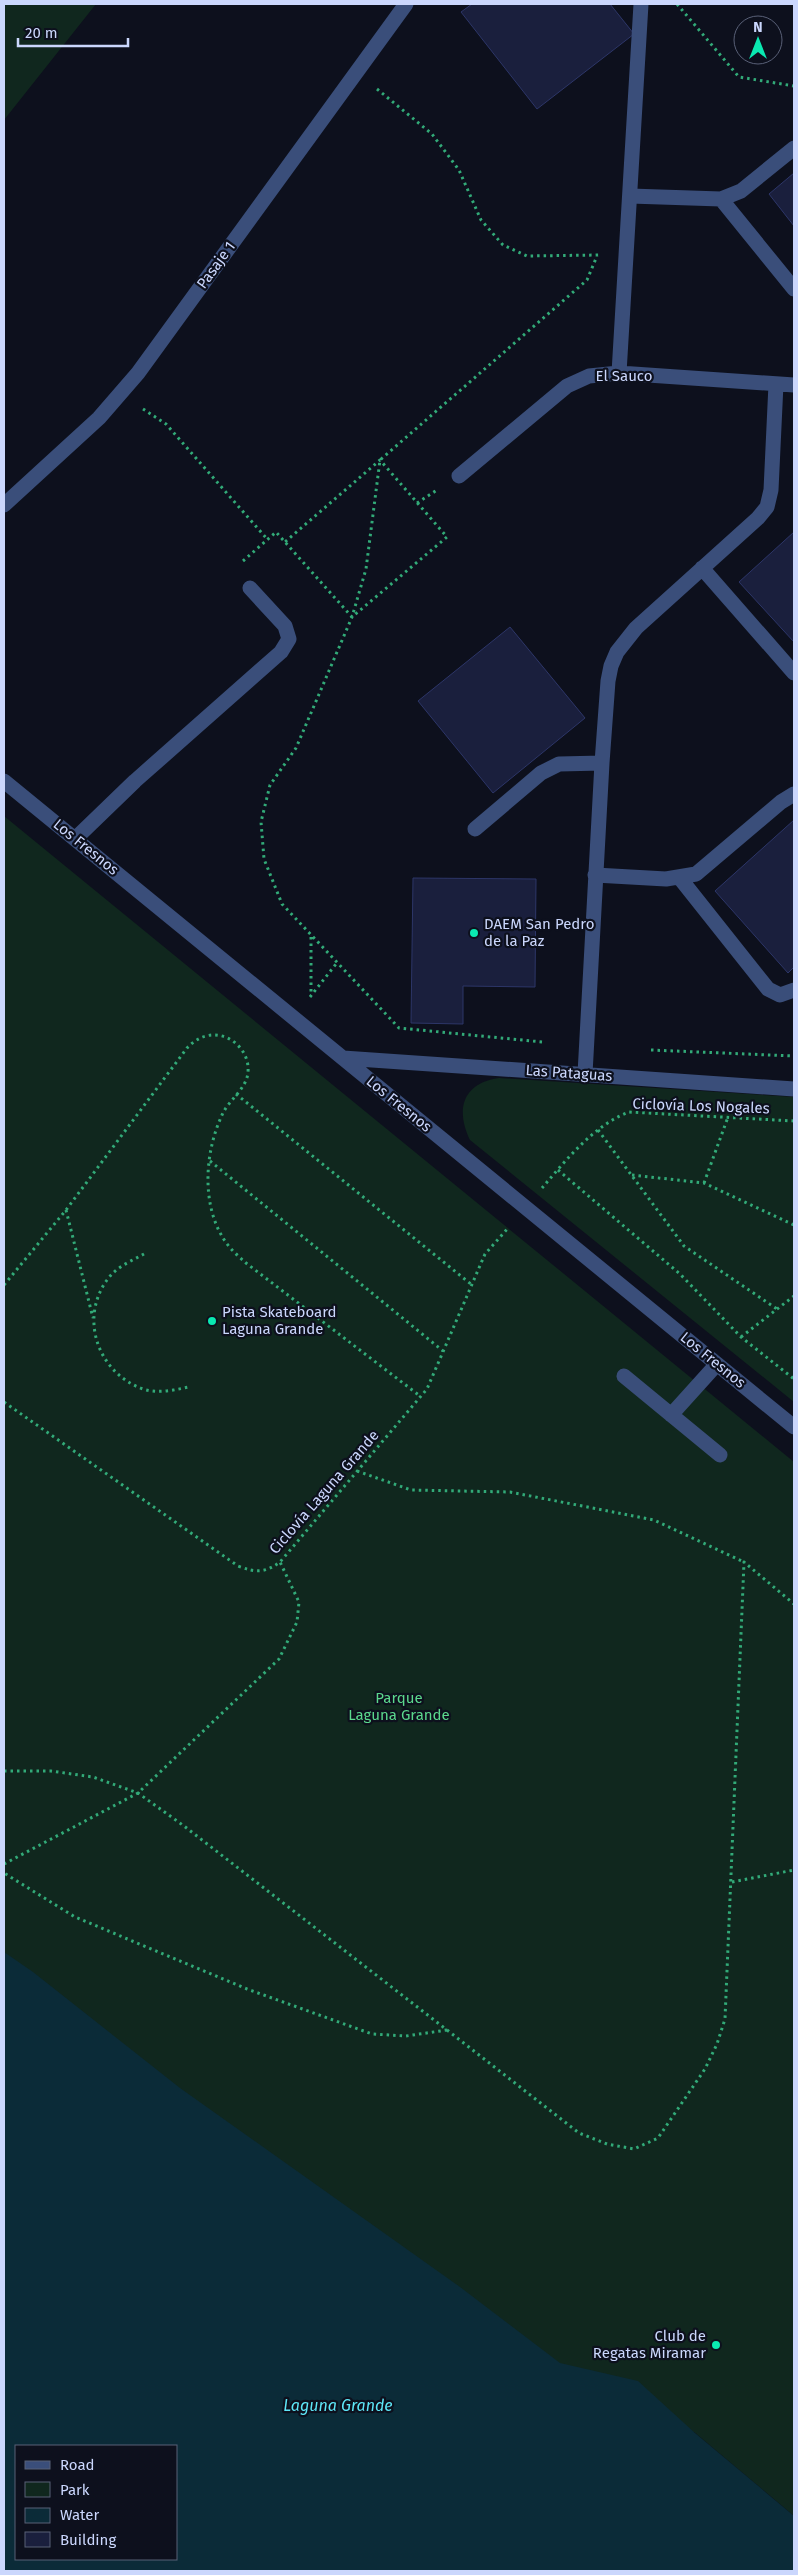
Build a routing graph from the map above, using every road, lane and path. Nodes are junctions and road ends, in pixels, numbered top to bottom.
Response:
1 (406, 4) edge
2 (641, 4) edge
3 (677, 4) edge
4 (356, 72) junction
5 (794, 86) edge
6 (794, 148) edge
7 (630, 196) junction
8 (721, 199) junction
9 (597, 255) junction
10 (627, 255) junction
11 (794, 289) edge
12 (619, 373) junction
13 (776, 384) junction
14 (794, 385) edge
15 (121, 393) junction
16 (380, 460) junction
17 (459, 476) dead end
18 (4, 505) edge
19 (268, 540) junction
20 (285, 542) junction
21 (702, 568) junction
22 (250, 588) joint
23 (352, 617) junction
24 (794, 673) edge
25 (602, 763) junction
26 (4, 781) edge
27 (794, 794) edge
28 (475, 829) dead end
29 (76, 838) junction
30 (595, 875) junction
31 (679, 878) junction
32 (311, 937) junction
33 (336, 964) junction
34 (794, 990) edge
35 (311, 996) junction
36 (294, 1017) junction
37 (585, 1047) junction
38 (644, 1049) dead end
39 (794, 1056) edge
40 (343, 1058) junction
41 (585, 1074) junction
42 (794, 1089) edge
43 (236, 1094) junction
44 (728, 1117) junction
45 (794, 1121) edge
46 (598, 1130) junction
47 (209, 1161) junction
48 (558, 1170) junction
49 (632, 1175) junction
50 (704, 1183) junction
51 (526, 1207) junction
52 (66, 1210) junction
53 (794, 1225) edge
54 (144, 1254) dead end
55 (4, 1285) edge
56 (472, 1285) junction
57 (794, 1296) edge
58 (777, 1309) junction
59 (93, 1321) junction
60 (741, 1337) junction
61 (443, 1351) junction
62 (717, 1364) junction
63 (624, 1376) dead end
64 (794, 1379) edge
65 (189, 1387) dead end
66 (420, 1396) junction
67 (4, 1402) edge
68 (671, 1415) junction
69 (794, 1427) edge
70 (720, 1455) dead end
71 (357, 1471) junction
72 (280, 1562) junction
73 (744, 1562) junction
74 (794, 1604) edge
75 (4, 1771) edge
76 (138, 1793) junction
77 (4, 1864) edge
78 (794, 1870) edge
79 (4, 1874) edge
80 (732, 1882) junction
81 (447, 2030) junction

1 - 4 street, Pasaje 1
2 - 7 street
3 - 5 path
4 - 9 path
4 - 15 street, Pasaje 1
6 - 8 street
7 - 8 street
7 - 10 street
8 - 11 street
9 - 10 path
9 - 16 path
10 - 12 street
12 - 13 street, El Sauco
12 - 17 street, El Sauco
13 - 14 street, El Sauco
13 - 21 street
15 - 18 street, Pasaje 1
15 - 19 path
16 - 20 path
16 - 23 path
16 - 23 path
19 - 20 path
19 - 22 path
20 - 23 path
21 - 24 street
21 - 25 street
22 - 29 street
23 - 32 path
25 - 28 street
25 - 30 street
26 - 29 street, Los Fresnos
27 - 31 street
29 - 36 street, Los Fresnos
30 - 31 street
30 - 37 street
31 - 34 street
32 - 33 path
32 - 35 path
33 - 35 path
33 - 37 path
35 - 36 path
36 - 40 street, Los Fresnos
37 - 41 street
38 - 39 path
40 - 41 street, Las Pataguas
40 - 51 street, Los Fresnos
41 - 42 street, Las Pataguas
43 - 47 path
43 - 52 path
43 - 56 path
44 - 45 path, Ciclovía Los Nogales
44 - 46 path, Ciclovía Los Nogales
44 - 50 path
46 - 48 path, Ciclovía Los Nogales
46 - 49 path
47 - 61 path
47 - 66 path
48 - 51 path, Ciclovía Los Nogales
48 - 60 path
49 - 50 path
49 - 58 path
50 - 53 path
51 - 56 path, Ciclovía Laguna Grande
51 - 62 street, Los Fresnos
52 - 55 path
52 - 59 path
54 - 59 path
56 - 61 path, Ciclovía Laguna Grande
57 - 58 path
58 - 60 path
59 - 65 path
60 - 64 path
61 - 66 path, Ciclovía Laguna Grande
62 - 68 street
62 - 69 street, Los Fresnos
63 - 68 street
66 - 71 path, Ciclovía Laguna Grande
67 - 72 path, Ciclovía Laguna Grande
68 - 70 street
71 - 72 path, Ciclovía Laguna Grande
71 - 73 path
72 - 76 path
73 - 74 path
73 - 80 path
75 - 76 path
76 - 77 path
76 - 81 path
78 - 80 path
79 - 81 path
80 - 81 path

